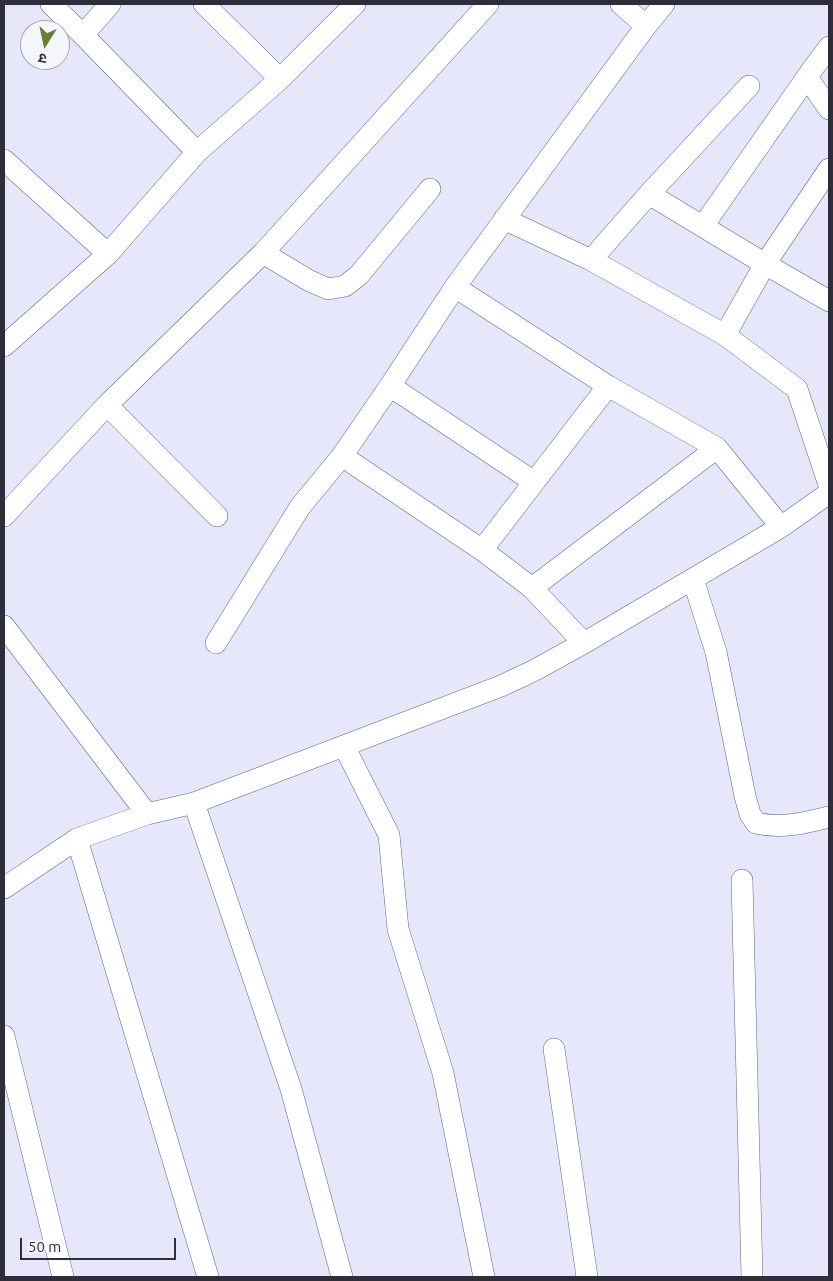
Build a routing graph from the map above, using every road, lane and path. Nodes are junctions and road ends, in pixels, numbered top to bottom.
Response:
1 (51, 4) edge
2 (110, 4) edge
3 (204, 4) edge
4 (355, 4) edge
5 (488, 4) edge
6 (621, 4) edge
7 (664, 4) edge
8 (646, 26) junction
9 (83, 35) junction
10 (829, 47) edge
11 (807, 77) junction
12 (280, 79) junction
13 (749, 86) dead end
14 (829, 109) edge
15 (196, 152) junction
16 (4, 160) edge
17 (829, 169) edge
18 (430, 188) dead end
19 (649, 194) junction
20 (504, 219) junction
21 (703, 226) junction
22 (108, 254) junction
23 (263, 254) junction
24 (592, 260) junction
25 (765, 264) junction
26 (455, 287) junction
27 (829, 301) edge
28 (725, 335) junction
29 (4, 346) edge
30 (390, 386) junction
31 (608, 386) junction
32 (107, 405) junction
33 (717, 448) junction
34 (342, 456) junction
35 (534, 482) junction
36 (829, 485) edge
37 (829, 493) edge
38 (4, 516) edge
39 (217, 516) dead end
40 (781, 527) junction
41 (482, 550) junction
42 (693, 579) junction
43 (532, 588) junction
44 (4, 626) edge
45 (216, 644) dead end
46 (584, 644) junction
47 (344, 746) junction
48 (194, 803) junction
49 (147, 814) junction
50 (829, 817) edge
51 (77, 839) junction
52 (742, 880) dead end
53 (4, 888) edge
54 (4, 1036) edge
55 (554, 1049) dead end
56 (63, 1277) edge
57 (208, 1277) edge
58 (342, 1277) edge
59 (484, 1277) edge
60 (587, 1277) edge
61 (752, 1277) edge

1 - 9 street
2 - 9 street
3 - 12 street
4 - 12 street
5 - 23 street
6 - 8 street
7 - 8 street
8 - 20 street
9 - 15 street
10 - 11 street
11 - 14 street
11 - 21 street
12 - 15 street
13 - 19 street
15 - 22 street
16 - 22 street
17 - 25 street
18 - 23 street
19 - 21 street
19 - 24 street
20 - 24 street
20 - 26 street
21 - 25 street
22 - 29 street
23 - 32 street
24 - 28 street
25 - 27 street
25 - 28 street
26 - 30 street
26 - 31 street
28 - 36 street
30 - 34 street
30 - 35 street
31 - 33 street
31 - 35 street
32 - 38 street
32 - 39 street
33 - 40 street
33 - 43 street
34 - 41 street
34 - 45 street
35 - 41 street
37 - 40 street
40 - 42 street
41 - 43 street
42 - 46 street
42 - 50 street
43 - 46 street
44 - 49 street
46 - 47 street
47 - 48 street
47 - 59 street
48 - 49 street
48 - 58 street
49 - 51 street
51 - 53 street
51 - 57 street
52 - 61 street
54 - 56 street
55 - 60 street

